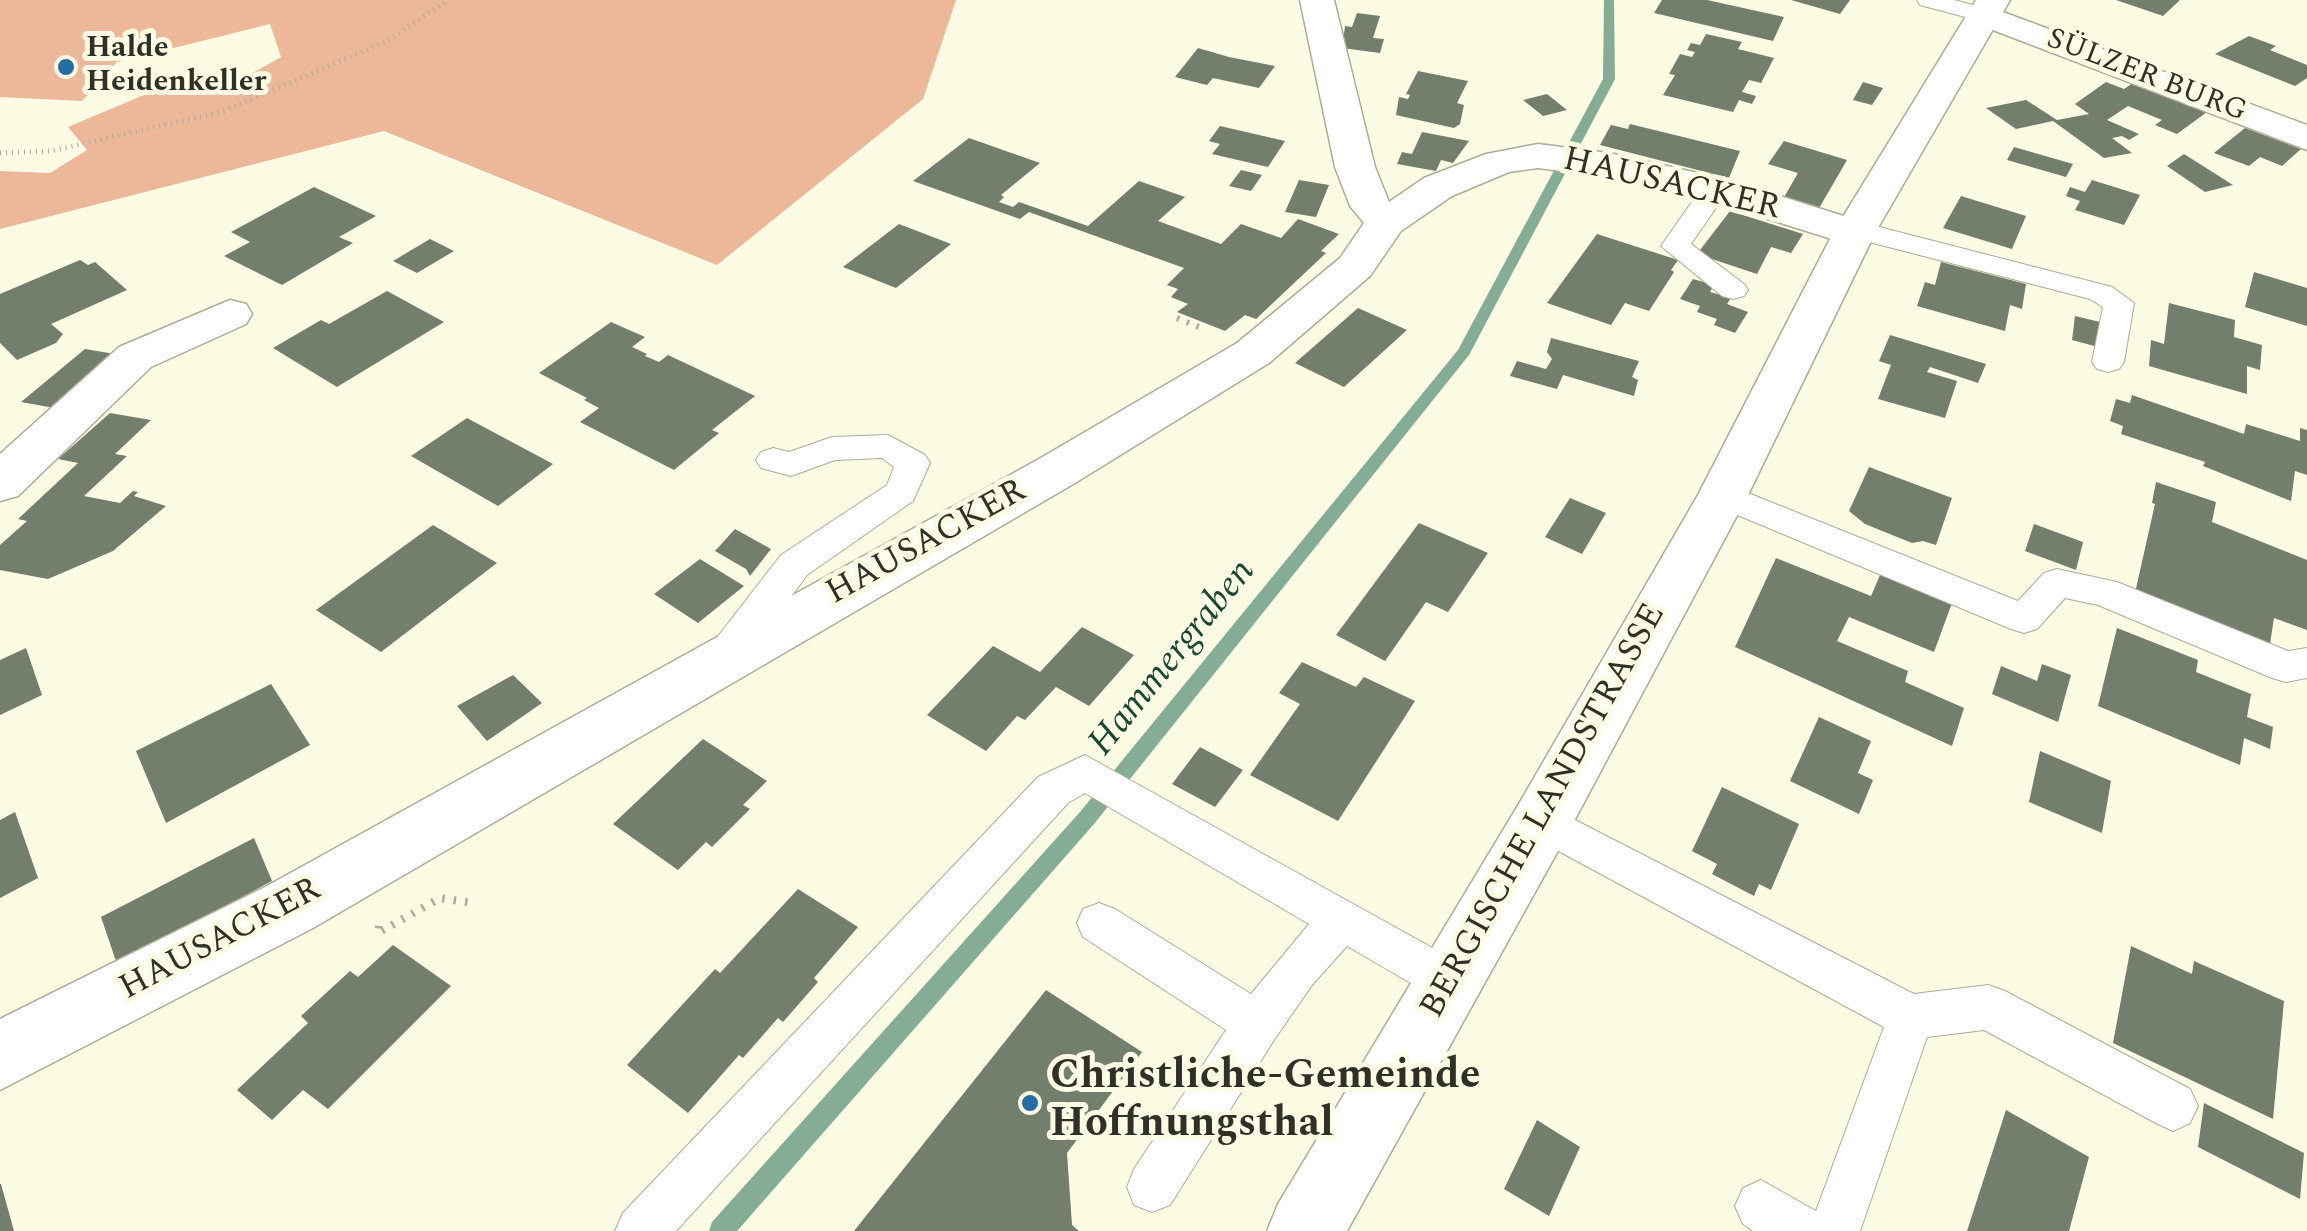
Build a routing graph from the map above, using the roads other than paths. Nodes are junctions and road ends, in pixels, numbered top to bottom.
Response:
1 (1316, 0) edge
2 (1928, 0) edge
3 (1989, 8) edge
4 (2307, 138) edge
5 (1715, 189) junction
6 (1386, 222) junction
7 (1855, 231) junction
8 (1733, 290) dead end
9 (230, 314) dead end
10 (2108, 362) dead end
11 (773, 460) dead end
12 (0, 483) edge
13 (1722, 495) junction
14 (721, 661) junction
15 (2307, 663) edge
16 (1542, 821) junction
17 (1342, 920) junction
18 (1099, 923) dead end
19 (1448, 981) junction
20 (1912, 1017) junction
21 (1257, 1024) junction
22 (0, 1056) edge
23 (2172, 1106) dead end
24 (1152, 1187) dead end
25 (641, 1231) edge
26 (1305, 1231) edge
27 (1834, 1231) edge

1 - 6 street
2 - 3 lane
3 - 4 street, SÜLZER BURG
3 - 7 street, BERGISCHE LANDSTRASSE
5 - 6 street, HAUSACKER
5 - 7 street, HAUSACKER
5 - 8 lane
6 - 14 street, HAUSACKER
7 - 10 lane
7 - 13 street, BERGISCHE LANDSTRASSE
9 - 12 street
11 - 14 lane
13 - 15 lane
13 - 16 street, BERGISCHE LANDSTRASSE
14 - 22 street, HAUSACKER
16 - 19 street, BERGISCHE LANDSTRASSE
16 - 20 lane
17 - 19 lane
17 - 21 lane
17 - 25 lane
18 - 21 lane
19 - 26 street, BERGISCHE LANDSTRASSE
20 - 23 lane
20 - 27 lane
21 - 24 lane

